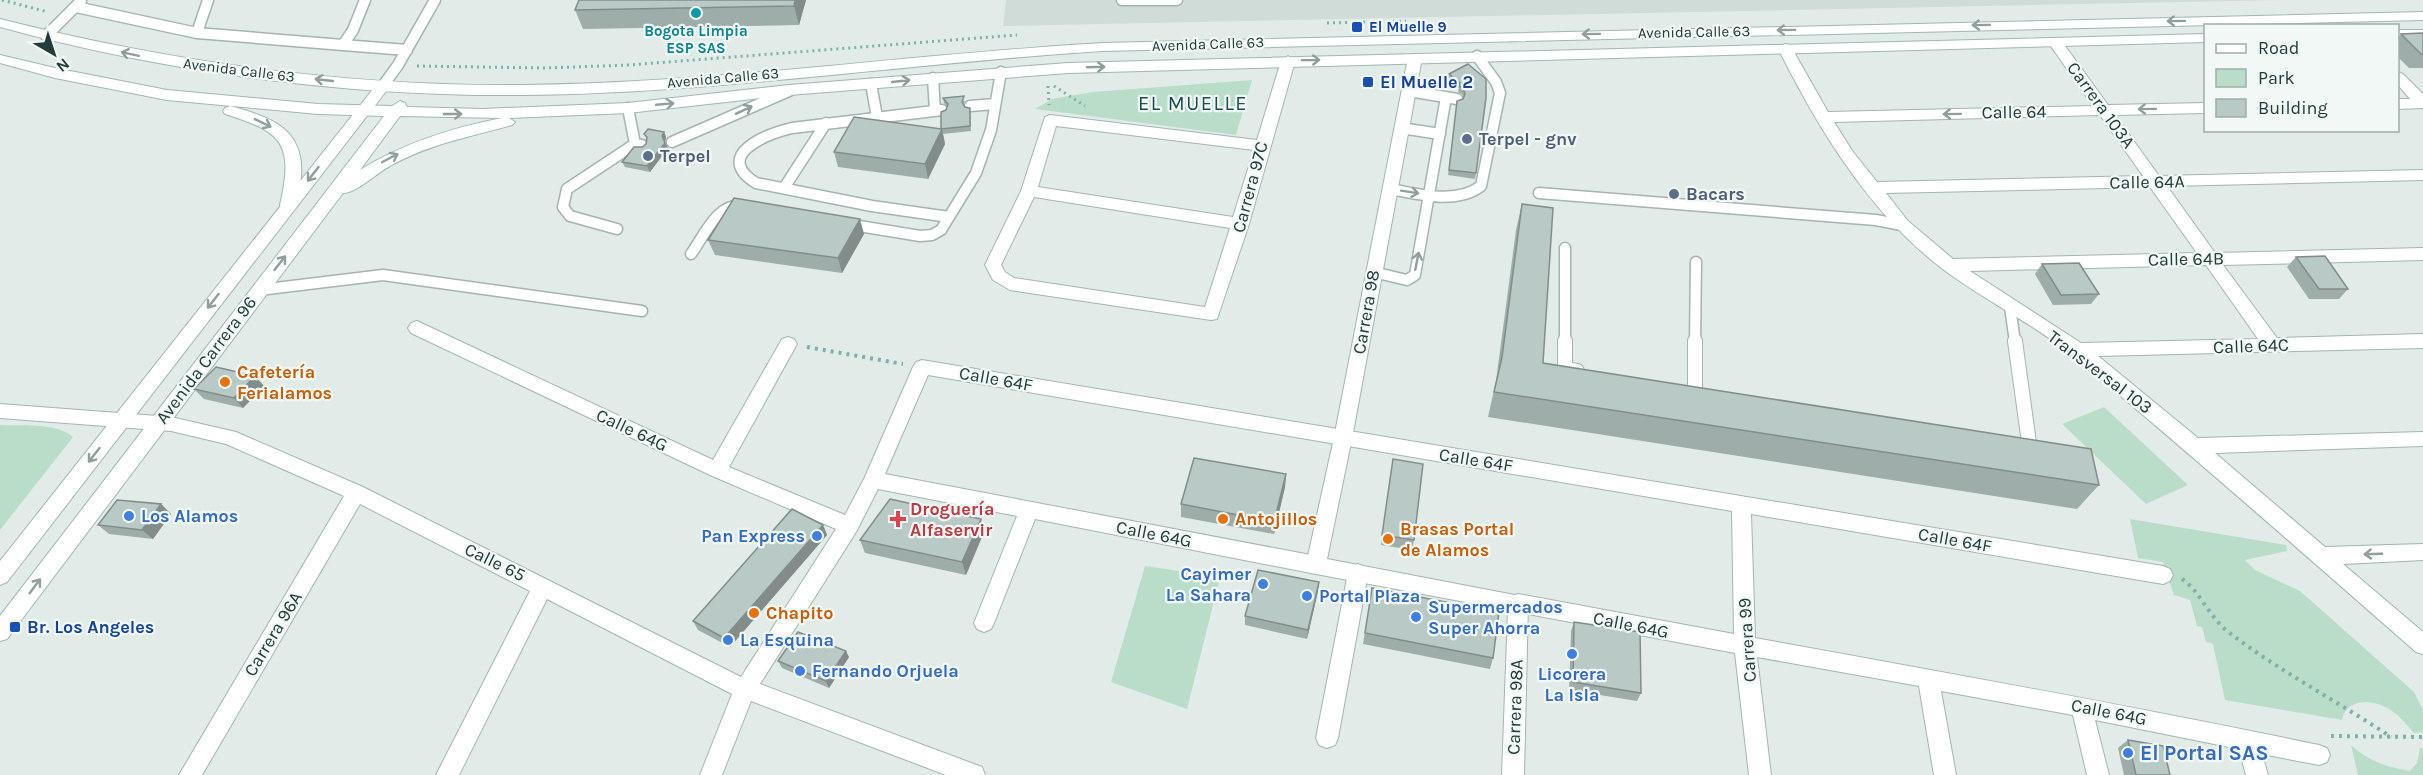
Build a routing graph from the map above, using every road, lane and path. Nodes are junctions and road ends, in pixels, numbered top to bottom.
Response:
1 (208, 0) edge
2 (365, 0) edge
3 (435, 0) edge
4 (1122, 0) edge
5 (1178, 0) edge
6 (79, 3) edge
7 (2423, 16) edge
8 (0, 23) edge
9 (197, 33) junction
10 (2399, 34) edge
11 (2423, 34) edge
12 (46, 36) junction
13 (2204, 38) edge
14 (2055, 42) junction
15 (343, 45) junction
16 (1785, 48) junction
17 (407, 50) junction
18 (1476, 56) junction
19 (1415, 58) junction
20 (0, 59) edge
21 (1288, 61) junction
22 (1001, 72) junction
23 (933, 78) junction
24 (2399, 79) edge
25 (871, 84) junction
26 (382, 87) junction
27 (413, 88) junction
28 (789, 90) junction
29 (1409, 91) junction
30 (167, 95) junction
31 (1446, 97) junction
32 (1457, 99) edge
33 (1485, 103) edge
34 (2423, 103) edge
35 (995, 104) junction
36 (2399, 104) edge
37 (1497, 105) junction
38 (970, 106) edge
39 (628, 108) junction
40 (2204, 108) edge
41 (2104, 110) junction
42 (362, 111) junction
43 (565, 112) junction
44 (395, 113) junction
45 (877, 117) junction
46 (1823, 117) junction
47 (826, 123) junction
48 (1401, 128) junction
49 (1440, 134) junction
50 (672, 142) dead end
51 (1261, 146) junction
52 (2423, 175) edge
53 (2156, 182) junction
54 (784, 188) junction
55 (1871, 188) junction
56 (1390, 189) junction
57 (1029, 190) junction
58 (1539, 193) dead end
59 (1430, 195) junction
60 (326, 204) junction
61 (288, 205) junction
62 (757, 208) edge
63 (949, 217) junction
64 (838, 222) edge
65 (1241, 224) junction
66 (1902, 225) junction
67 (617, 229) dead end
68 (1565, 248) dead end
69 (691, 254) dead end
70 (2423, 254) edge
71 (2211, 259) junction
72 (1696, 262) dead end
73 (1949, 265) junction
74 (1373, 272) junction
75 (259, 290) junction
76 (2010, 307) junction
77 (642, 311) dead end
78 (417, 328) dead end
79 (2423, 341) edge
80 (788, 344) joint
81 (2272, 345) junction
82 (2078, 350) junction
83 (922, 367) junction
84 (1589, 373) edge
85 (1695, 392) edge
86 (0, 411) edge
87 (120, 421) junction
88 (156, 424) junction
89 (1343, 438) junction
90 (2423, 439) edge
91 (2194, 446) junction
92 (2018, 448) edge
93 (717, 470) junction
94 (873, 480) junction
95 (356, 493) junction
96 (1741, 504) junction
97 (1029, 511) junction
98 (849, 526) junction
99 (2423, 552) edge
100 (2323, 556) junction
101 (1316, 565) junction
102 (1358, 573) junction
103 (0, 576) edge
104 (2163, 576) joint
105 (543, 586) junction
106 (1518, 603) junction
107 (984, 623) dead end
108 (0, 632) edge
109 (2423, 645) edge
110 (1745, 647) junction
111 (1928, 677) junction
112 (745, 689) junction
113 (2081, 706) junction
114 (2391, 737) junction
115 (2423, 737) edge
116 (1327, 738) dead end
117 (2248, 740) junction
118 (2319, 755) joint
119 (190, 775) edge
120 (447, 775) edge
121 (711, 775) edge
122 (974, 775) edge
123 (1513, 775) edge
124 (1760, 775) edge
125 (1945, 775) edge
126 (2098, 775) edge
127 (2257, 775) edge

1 - 9 lane
2 - 15 lane
3 - 17 lane
4 - 5 lane
6 - 9 lane
6 - 12 lane
7 -> 27 street, Avenida Calle 63
8 - 12 street, Avenida Calle 63
9 - 15 lane
10 - 11 street
26 -> 12 street, Avenida Calle 63
13 - 14 street, Avenida Calle 63
14 - 16 street, Avenida Calle 63
14 - 41 street, Carrera 103A
15 - 17 lane
16 - 18 street, Avenida Calle 63
16 - 46 street, Transversal 103
17 - 26 lane
18 - 19 street, Avenida Calle 63
18 - 37 lane
21 -> 19 street, Avenida Calle 63
19 - 29 street, Carrera 98
20 - 30 street, Avenida Calle 63
22 -> 21 street, Avenida Calle 63
21 - 51 street, Carrera 97C
22 - 23 street, Avenida Calle 63
22 - 35 lane
25 -> 23 street, Avenida Calle 63
23 - 45 lane
24 - 34 street
25 - 28 street, Avenida Calle 63
25 - 45 lane
26 - 27 street, Avenida Calle 63
26 - 42 street, Avenida Carrera 96
27 - 44 street, Avenida Carrera 96
39 -> 28 street, Avenida Calle 63
50 -> 28 lane
29 - 31 lane
29 - 48 street, Carrera 98
30 - 42 street, Avenida Calle 63
30 -> 61 street
31 - 32 lane
31 - 49 lane
33 - 37 lane
34 - 36 street
35 - 38 lane
35 - 63 lane
37 - 59 lane
39 - 43 street, Avenida Calle 63
39 - 67 lane
40 -> 41 street, Calle 64
41 -> 46 street, Calle 64
41 - 53 street, Carrera 103A
42 - 44 street, Avenida Calle 63
42 -> 61 street, Avenida Carrera 96
44 -> 43 street, Avenida Calle 63
60 -> 43 street
44 - 60 street, Avenida Carrera 96
45 - 47 lane
46 - 55 street, Transversal 103
47 - 54 lane
47 - 54 lane
48 - 49 lane
48 - 56 street, Carrera 98
49 - 59 lane
51 - 57 street
51 - 65 street, Carrera 97C
52 - 53 street, Calle 64A
53 - 55 street, Calle 64A
53 - 71 street, Carrera 103A
54 - 63 lane
55 - 66 street, Transversal 103
56 -> 59 lane
56 - 74 street, Carrera 98
57 - 65 street
57 - 65 street, Carrera 97C
58 - 66 lane
74 -> 59 lane
75 -> 60 street, Avenida Carrera 96
61 -> 87 street, Avenida Carrera 96
62 - 69 lane
63 - 64 lane
66 - 73 street, Transversal 103
68 - 84 lane
70 - 71 street, Calle 64B
71 - 73 street, Calle 64B
71 - 81 street, Carrera 103A
72 - 85 lane
73 - 76 street, Transversal 103
74 - 89 street, Carrera 98
75 - 77 lane
75 - 88 street, Avenida Carrera 96
76 - 82 street, Transversal 103
76 - 92 lane
78 - 93 street, Calle 64G
79 - 81 street, Calle 64C
80 - 83 path
80 - 93 street
81 - 82 street, Calle 64C
82 - 91 street, Transversal 103
83 - 89 street, Calle 64F
83 - 94 street
86 - 87 street, Calle 65
87 - 88 street, Calle 65
87 -> 103 street, Avenida Carrera 96
88 - 95 street, Calle 65
108 -> 88 street, Avenida Carrera 96
89 - 96 street, Calle 64F
89 - 101 street, Carrera 98
90 - 91 street
91 - 100 street, Transversal 103
93 - 98 street, Calle 64G
94 - 97 street, Calle 64G
94 - 98 street
95 - 105 street, Calle 65
95 - 119 street, Carrera 96A
96 - 104 street, Calle 64F
96 - 110 street, Carrera 99
97 - 101 street, Calle 64G
97 - 107 street
98 - 112 street
99 -> 100 street
100 - 109 street, Transversal 103
101 - 102 street, Calle 64G
102 - 106 street, Calle 64G
102 - 116 street
104 - 114 path
105 - 112 street, Calle 65
105 - 120 street
106 - 110 street, Calle 64G
106 - 123 street, Carrera 98A
110 - 111 street, Calle 64G
110 - 124 street, Carrera 99
111 - 113 street, Calle 64G
111 - 125 street
112 - 121 street
112 - 122 street, Calle 65
113 - 117 street, Calle 64G
113 - 126 street
114 - 115 path
114 - 118 path
117 - 118 street, Calle 64G
117 - 127 street

